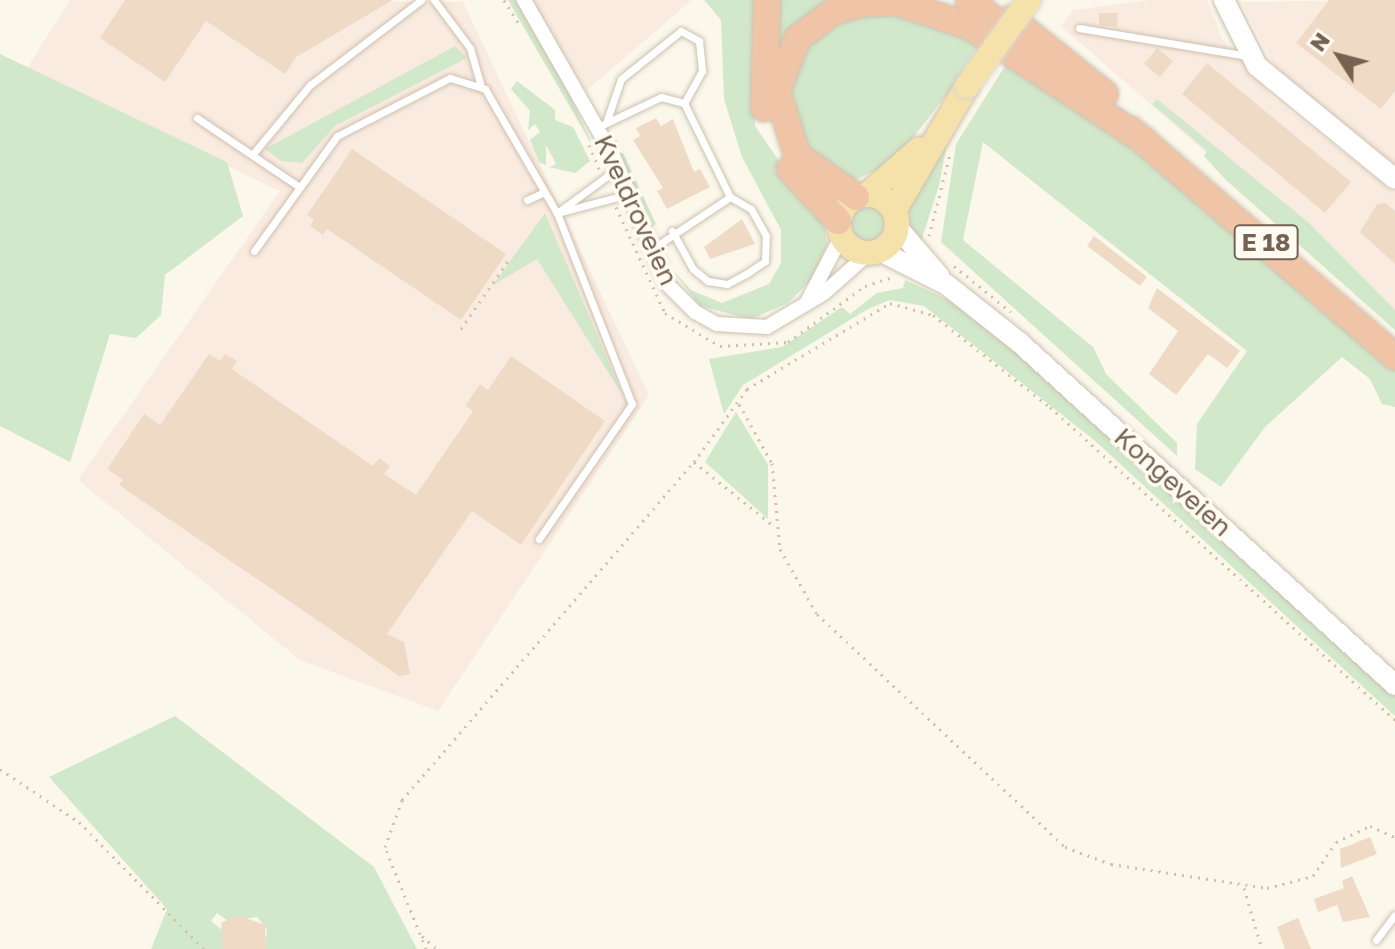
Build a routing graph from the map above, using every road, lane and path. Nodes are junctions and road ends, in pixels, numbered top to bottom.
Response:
1 (421, 0) edge
2 (434, 0) edge
3 (767, 0) edge
4 (969, 0) edge
5 (986, 0) edge
6 (999, 0) edge
7 (1029, 0) edge
8 (1224, 0) edge
9 (530, 2) edge
10 (1079, 28) dead end
11 (1051, 50) junction
12 (1250, 56) junction
13 (480, 84) junction
14 (684, 103) junction
15 (197, 118) dead end
16 (602, 125) junction
17 (943, 136) junction
18 (1145, 141) junction
19 (252, 155) junction
20 (618, 168) junction
21 (1392, 170) edge
22 (298, 186) junction
23 (544, 192) junction
24 (629, 194) junction
25 (862, 196) junction
26 (730, 197) junction
27 (527, 200) dead end
28 (557, 213) junction
29 (895, 219) junction
30 (840, 229) junction
31 (672, 231) junction
32 (926, 243) dead end
33 (652, 249) junction
34 (254, 251) dead end
35 (874, 253) junction
36 (510, 258) dead end
37 (947, 285) junction
38 (804, 307) junction
39 (461, 329) dead end
40 (1395, 339) edge
41 (1395, 356) edge
42 (739, 404) junction
43 (694, 462) junction
44 (774, 526) junction
45 (539, 539) dead end
46 (1395, 685) edge
47 (1395, 720) edge
48 (0, 769) edge
49 (1395, 837) edge
50 (1244, 887) junction
51 (1395, 915) edge
52 (419, 934) junction
53 (1376, 940) dead end
54 (204, 949) edge
55 (426, 949) edge
56 (437, 949) edge
57 (1262, 949) edge

1 - 19 lane
2 - 13 lane
3 - 30 highway
4 - 18 highway, E 18
5 - 11 highway, E 18
6 - 11 highway, E 18
7 - 17 main road, bridge
8 - 12 main road
9 - 16 street, Kveldroveien
10 - 12 lane
11 - 40 highway, E 18
12 - 21 main road
13 - 22 lane
13 - 23 lane
14 - 16 lane
14 - 16 lane
14 - 26 lane
15 - 19 lane
16 - 20 street, Kveldroveien
17 - 25 main road
17 - 29 main road
17 - 32 path
18 - 25 highway, E 18
18 - 41 highway, E 18
19 - 22 lane
20 - 24 street, Kveldroveien
20 - 28 lane
22 - 34 lane
23 - 27 lane
23 - 28 lane
24 - 28 lane
24 - 33 street, Kveldroveien
25 - 29 main road
25 - 30 main road
26 - 31 lane
26 - 31 lane
28 - 45 lane
29 - 35 main road
29 - 37 main road, Kongeveien
30 - 35 main road
30 - 38 street
31 - 33 lane
33 - 38 street, Kveldroveien
35 - 37 main road, Kongeveien
35 - 38 street, Kveldroveien
36 - 39 path
37 - 46 main road, Kongeveien
42 - 43 path
42 - 44 path
42 - 47 path
43 - 44 path
43 - 52 path
44 - 50 path
48 - 54 path
49 - 50 path
50 - 57 path
51 - 53 lane
52 - 55 path
52 - 56 path

